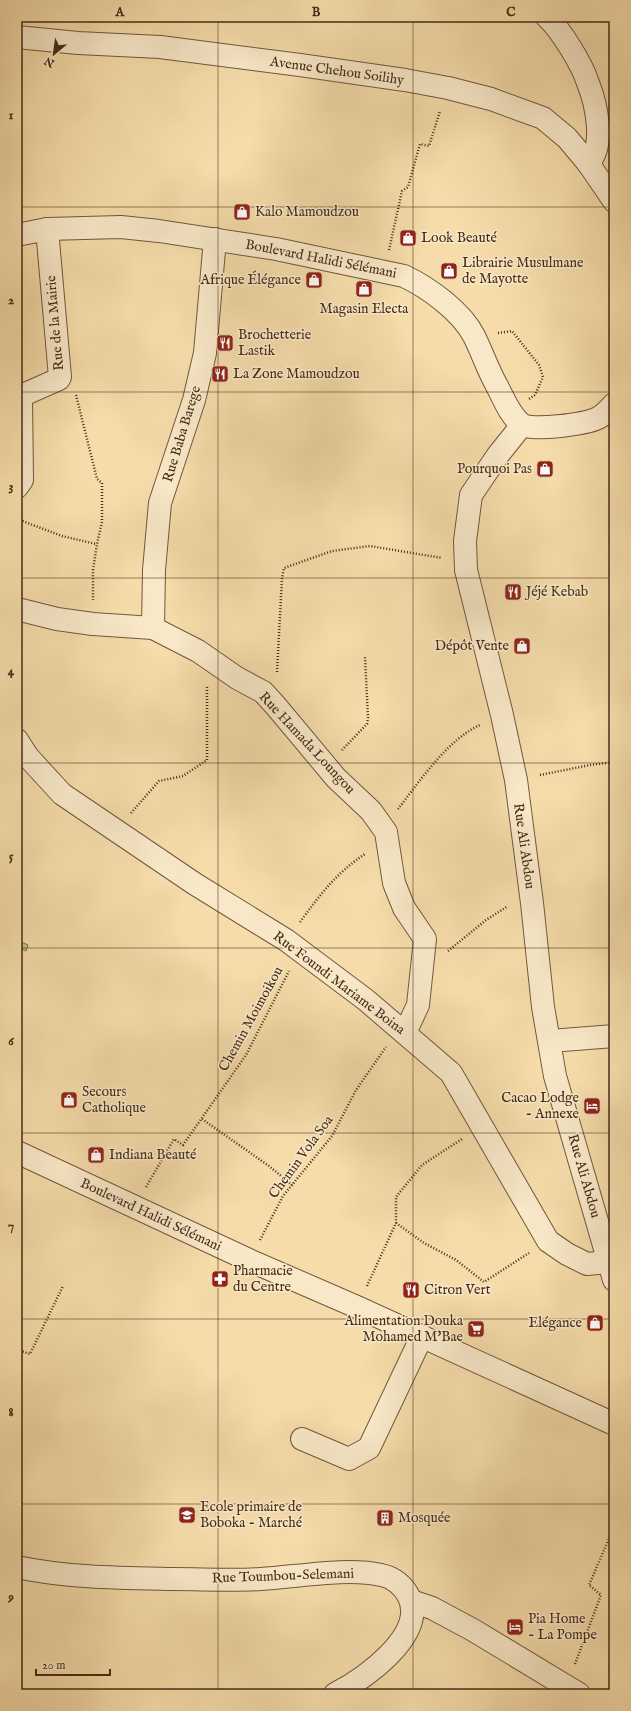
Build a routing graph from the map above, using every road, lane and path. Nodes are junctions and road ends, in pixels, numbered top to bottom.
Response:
1 (547, 17) edge
2 (17, 37) edge
3 (448, 88) junction
4 (588, 163) junction
5 (614, 201) edge
6 (48, 229) junction
7 (17, 235) edge
8 (215, 239) junction
9 (387, 271) junction
10 (521, 341) dead end
11 (60, 377) junction
12 (614, 404) edge
13 (516, 419) junction
14 (17, 487) edge
15 (17, 519) edge
16 (97, 544) junction
17 (466, 570) junction
18 (17, 609) edge
19 (93, 624) junction
20 (153, 628) junction
21 (365, 657) dead end
22 (211, 660) junction
23 (275, 705) junction
24 (502, 715) junction
25 (17, 740) edge
26 (614, 762) edge
27 (326, 765) junction
28 (516, 780) junction
29 (114, 831) junction
30 (386, 834) junction
31 (486, 920) dead end
32 (294, 946) junction
33 (448, 952) dead end
34 (402, 1031) junction
35 (614, 1036) edge
36 (550, 1041) junction
37 (202, 1119) junction
38 (481, 1126) junction
39 (17, 1152) edge
40 (292, 1185) junction
41 (134, 1207) junction
42 (396, 1223) junction
43 (548, 1240) junction
44 (251, 1261) junction
45 (611, 1271) edge
46 (63, 1286) dead end
47 (357, 1307) junction
48 (422, 1336) junction
49 (17, 1350) edge
50 (614, 1424) edge
51 (302, 1439) dead end
52 (614, 1527) edge
53 (17, 1567) edge
54 (411, 1601) junction
55 (574, 1691) edge
56 (335, 1694) edge

1 - 4 street
2 - 3 street, Avenue Chehou Soilihy
3 - 4 street, Avenue Chehou Soilihy
3 - 9 path
4 - 5 street, Avenue Chehou Soilihy
6 - 7 street, Boulevard Halidi Sélémani
6 - 8 street, Boulevard Halidi Sélémani
6 - 11 street, Rue de la Mairie
8 - 9 street, Boulevard Halidi Sélémani
8 - 20 street, Rue Baba Barege
9 - 13 street, Boulevard Halidi Sélémani
10 - 13 path
11 - 14 street, Rue de la Mairie
11 - 16 path
12 - 13 street
13 - 17 street, Rue Ali Abdou
15 - 16 path
16 - 19 path
17 - 23 path
17 - 24 street, Rue Ali Abdou
18 - 19 street, Rue Hamada Loungou
19 - 20 street, Rue Hamada Loungou
20 - 22 street, Rue Hamada Loungou
21 - 27 path
22 - 23 street, Rue Hamada Loungou
22 - 29 path
23 - 27 street, Rue Hamada Loungou
24 - 28 street, Rue Ali Abdou
24 - 30 path
25 - 29 street, Rue Foundi Mariame Boina
26 - 28 path
27 - 30 street, Rue Hamada Loungou
28 - 36 street, Rue Ali Abdou
29 - 32 street, Rue Foundi Mariame Boina
30 - 32 path, Chemin Moimoikou
30 - 34 street, Rue Hamada Loungou
31 - 33 path
32 - 34 street, Rue Foundi Mariame Boina
32 - 37 path, Chemin Moimoikou
34 - 38 street, Rue Foundi Mariame Boina
34 - 40 path, Chemin Vola Soa
35 - 36 street
36 - 45 street, Rue Ali Abdou
37 - 40 path
37 - 41 path, Chemin Moimoikou
38 - 42 path
38 - 43 street, Rue Foundi Mariame Boina
39 - 41 street, Boulevard Halidi Sélémani
40 - 44 path, Chemin Vola Soa
41 - 44 street, Boulevard Halidi Sélémani
42 - 43 path
42 - 47 path
43 - 45 street, Rue Foundi Mariame Boina
44 - 47 street, Boulevard Halidi Sélémani
46 - 49 path
47 - 48 street, Boulevard Halidi Sélémani
48 - 50 street, Boulevard Halidi Sélémani
48 - 51 street
52 - 55 path
53 - 54 street, Rue Toumbou-Selemani
54 - 55 street
54 - 56 street

